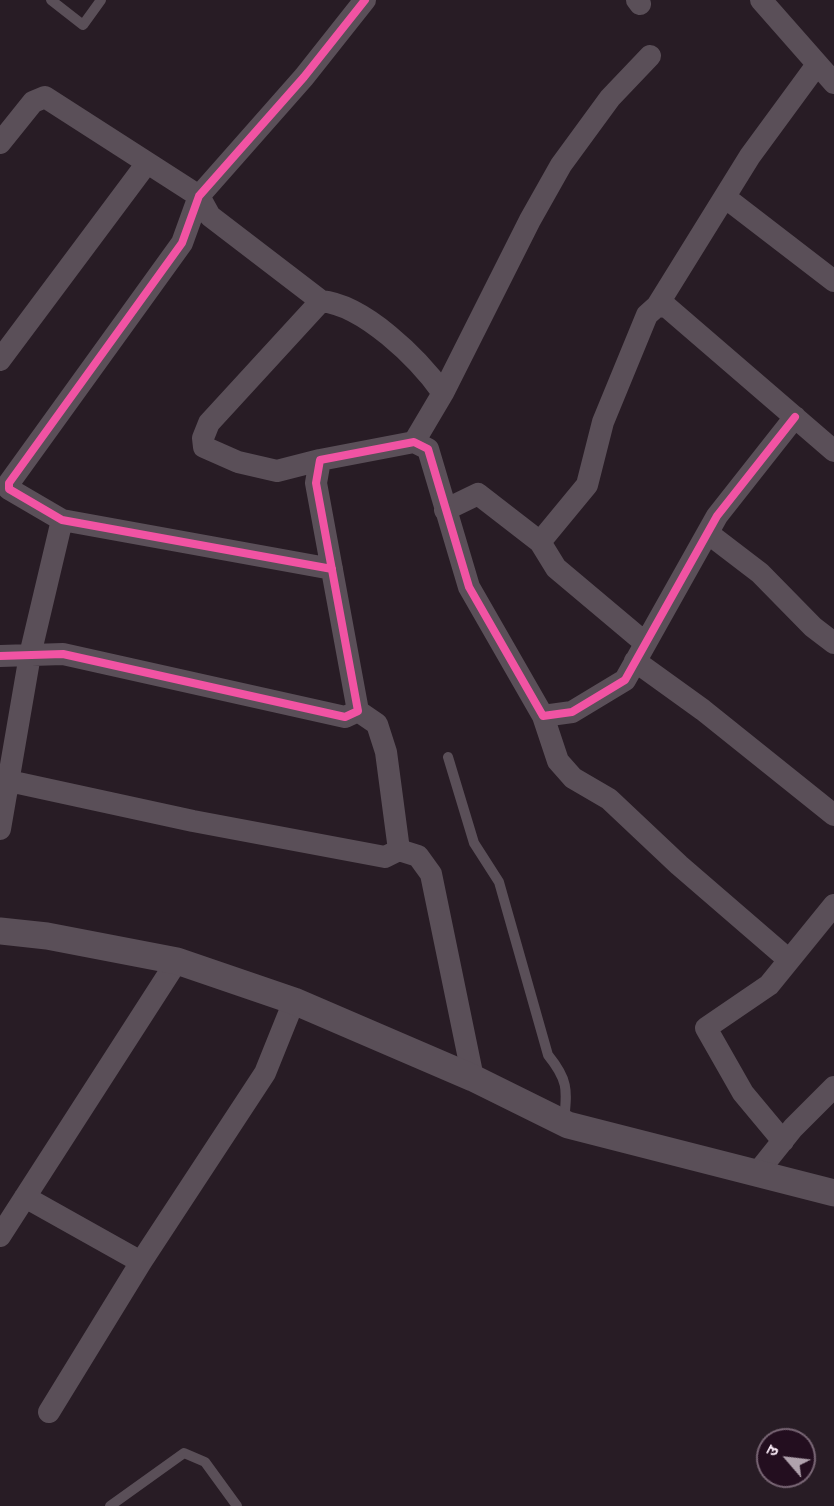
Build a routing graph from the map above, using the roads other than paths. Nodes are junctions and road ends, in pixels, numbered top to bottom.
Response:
1 (51, 0) edge
2 (101, 0) edge
3 (366, 0) edge
4 (761, 0) edge
5 (650, 56) dead end
6 (816, 66) junction
7 (834, 84) edge
8 (0, 143) edge
9 (147, 163) junction
10 (199, 196) junction
11 (726, 198) junction
12 (834, 281) edge
13 (321, 301) junction
14 (657, 306) junction
15 (0, 360) edge
16 (443, 393) junction
17 (795, 417) junction
18 (414, 442) junction
19 (834, 451) edge
20 (320, 460) junction
21 (445, 510) junction
22 (62, 520) junction
23 (709, 534) junction
24 (540, 542) junction
25 (332, 568) junction
26 (834, 643) edge
27 (640, 652) junction
28 (30, 655) junction
29 (0, 656) edge
30 (358, 711) junction
31 (543, 716) junction
32 (448, 758) dead end
33 (5, 782) edge
34 (834, 815) edge
35 (0, 829) edge
36 (399, 850) junction
37 (834, 905) edge
38 (0, 931) edge
39 (789, 960) junction
40 (177, 961) junction
41 (294, 1001) junction
42 (473, 1078) junction
43 (834, 1087) edge
44 (564, 1122) junction
45 (783, 1141) junction
46 (756, 1173) junction
47 (834, 1193) edge
48 (25, 1197) junction
49 (0, 1236) edge
50 (141, 1262) junction
51 (49, 1412) dead end
52 (110, 1506) edge
53 (237, 1506) edge

1 - 2 lane
3 - 10 street
4 - 6 street
5 - 16 street
6 - 7 street
6 - 11 street
8 - 9 street
9 - 10 street
9 - 15 street
10 - 13 street
10 - 22 street
11 - 12 street
11 - 14 street
13 - 16 street
13 - 20 street
14 - 17 street
14 - 24 street
16 - 18 street
17 - 19 street
17 - 23 street
18 - 20 street
18 - 21 street
20 - 25 street
21 - 24 street
21 - 31 street
22 - 25 street
22 - 28 street
23 - 26 street
23 - 27 street
24 - 27 street
25 - 30 street
27 - 31 street
27 - 34 street
28 - 29 street
28 - 30 street
28 - 33 street
30 - 36 street
31 - 39 street
32 - 44 lane
33 - 35 street
33 - 36 street
36 - 42 street
37 - 39 street
38 - 40 street
39 - 45 street
40 - 41 street
40 - 48 street
41 - 42 street
41 - 50 street
42 - 44 street
43 - 45 street
44 - 46 street
45 - 46 street
46 - 47 street
48 - 49 street
48 - 50 street
50 - 51 street
52 - 53 lane

